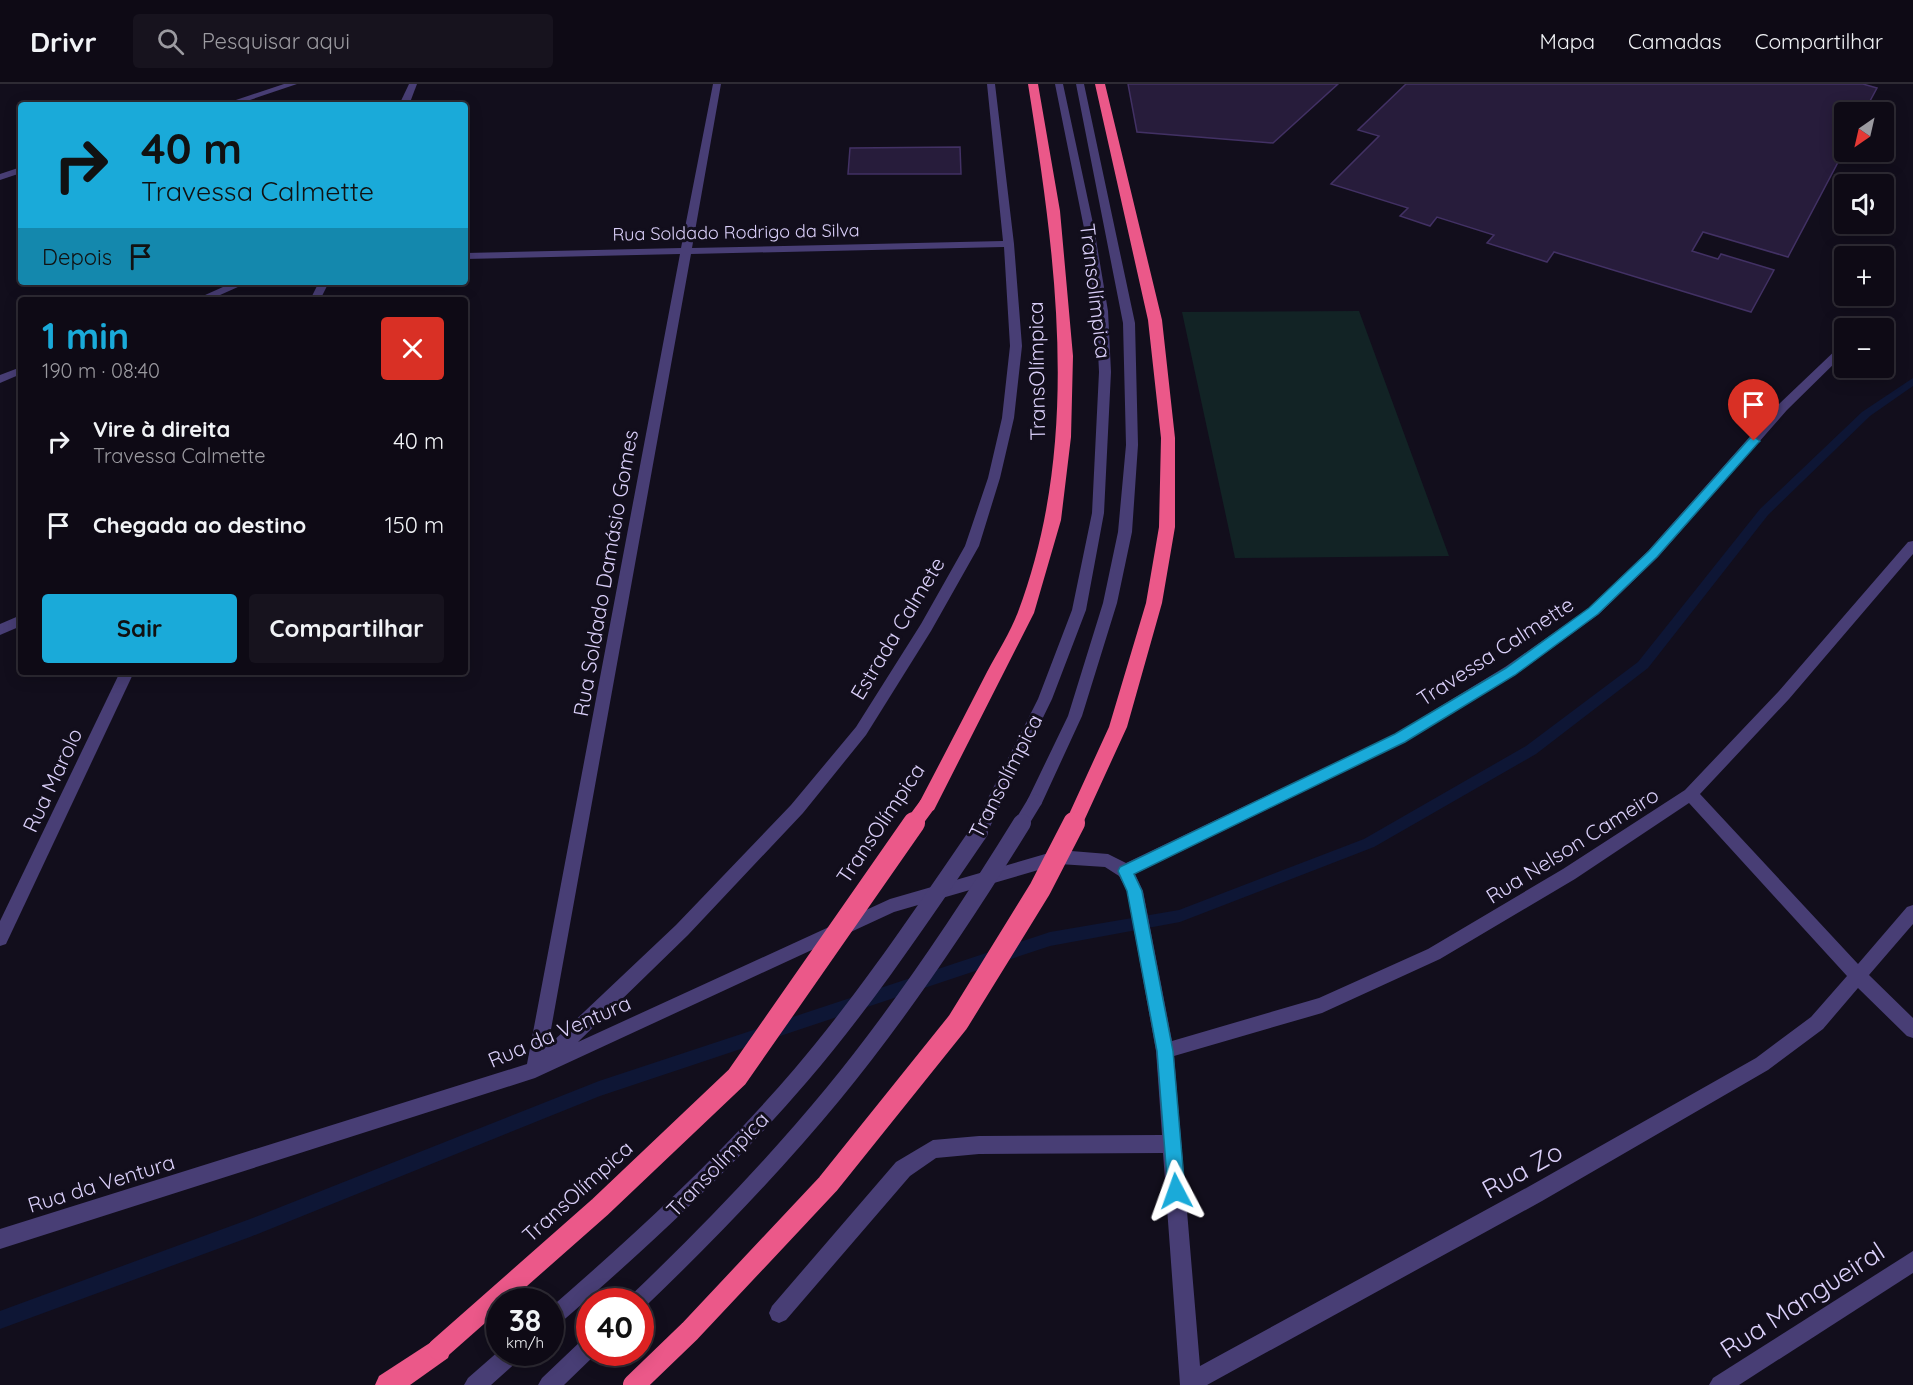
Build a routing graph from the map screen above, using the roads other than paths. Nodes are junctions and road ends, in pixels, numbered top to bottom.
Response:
1 (293, 84) edge
2 (413, 84) edge
3 (717, 84) edge
4 (991, 84) edge
5 (1033, 84) edge
6 (1059, 84) edge
7 (1080, 84) edge
8 (1100, 84) edge
9 (236, 102) edge
10 (405, 102) edge
11 (18, 171) edge
12 (0, 177) edge
13 (1009, 244) junction
14 (685, 252) junction
15 (468, 256) edge
16 (236, 285) edge
17 (206, 297) edge
18 (1834, 358) edge
19 (18, 371) edge
20 (0, 379) edge
21 (1913, 545) edge
22 (18, 621) edge
23 (0, 630) edge
24 (126, 675) edge
25 (1690, 794) junction
26 (1125, 871) junction
27 (1913, 912) edge
28 (0, 939) edge
29 (1858, 976) junction
30 (1913, 1030) edge
31 (1165, 1051) junction
32 (535, 1070) junction
33 (1173, 1144) junction
34 (0, 1239) edge
35 (1913, 1261) edge
36 (652, 1288) edge
37 (564, 1308) edge
38 (779, 1313) dead end
39 (576, 1359) edge
40 (498, 1366) edge
41 (1191, 1383) edge
42 (388, 1385) edge
43 (475, 1385) edge
44 (549, 1385) edge
45 (634, 1385) edge
46 (1720, 1385) edge

1 - 9 street
2 - 10 street
3 - 14 street, Rua Soldado Damásio Gomes
4 - 13 street, Estrada Calmete
5 - 42 highway, TransOlímpica, bridge
6 - 37 street, Transolímpica, bridge
7 - 36 street, Transolímpica, bridge
8 - 45 highway, TransOlímpica, bridge
11 - 12 street
13 - 14 street, Rua Soldado Rodrigo da Silva
13 - 32 street, Estrada Calmete
14 - 15 street, Rua Soldado Rodrigo da Silva
14 - 32 street, Rua Soldado Damásio Gomes
16 - 17 street
18 - 26 street, Travessa Calmette
19 - 20 street
21 - 25 street, Rua Nelson Cameiro
22 - 23 street
24 - 28 street, Rua Marolo
25 - 29 street
25 - 31 street, Rua Nelson Cameiro
26 - 31 street
26 - 32 street, Rua da Ventura
27 - 29 street, Rua Zo
29 - 30 street
29 - 41 street, Rua Zo
31 - 33 street
32 - 34 street, Rua da Ventura
33 - 38 street
33 - 41 street
35 - 46 street, Rua Mangueiral
39 - 44 street
40 - 43 street

